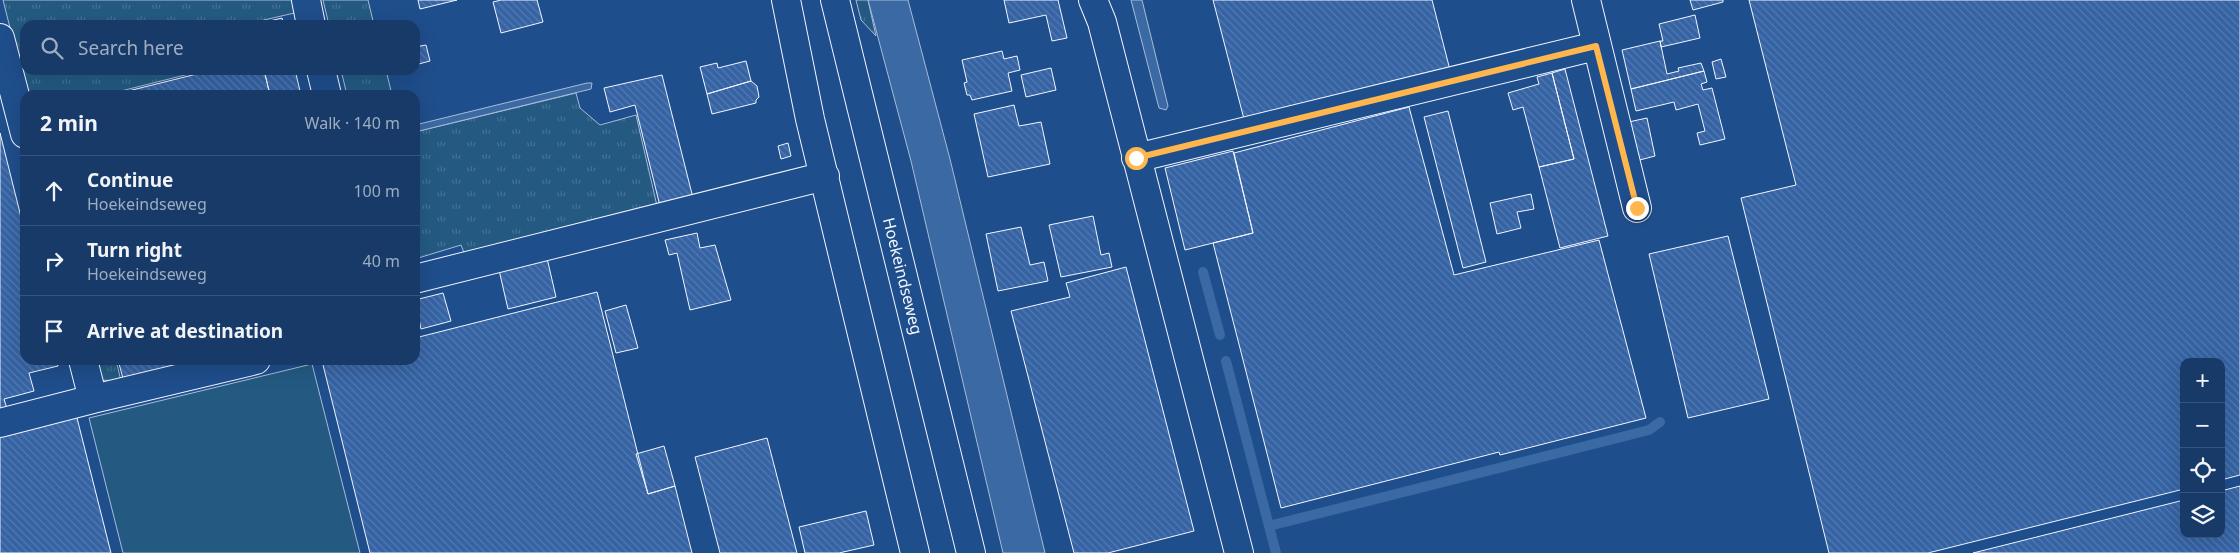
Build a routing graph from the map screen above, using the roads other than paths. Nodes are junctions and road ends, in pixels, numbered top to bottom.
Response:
1 (306, 0) edge
2 (786, 0) edge
3 (835, 0) edge
4 (1094, 0) edge
5 (1586, 0) edge
6 (310, 20) edge
7 (0, 38) edge
8 (1596, 46) junction
9 (322, 75) edge
10 (326, 90) edge
11 (20, 115) edge
12 (1136, 158) junction
13 (825, 176) junction
14 (1637, 208) dead end
15 (420, 278) edge
16 (84, 365) edge
17 (235, 365) edge
18 (93, 399) junction
19 (0, 424) edge
20 (915, 553) edge
21 (971, 553) edge
22 (1239, 553) edge

1 - 6 street
2 - 13 street
3 - 21 street, Hoekeindseweg
4 - 12 street
5 - 8 street
7 - 11 street
8 - 12 street
8 - 14 street
9 - 10 street
12 - 22 street
13 - 15 street
13 - 20 street
16 - 18 street
17 - 18 street
18 - 19 street

